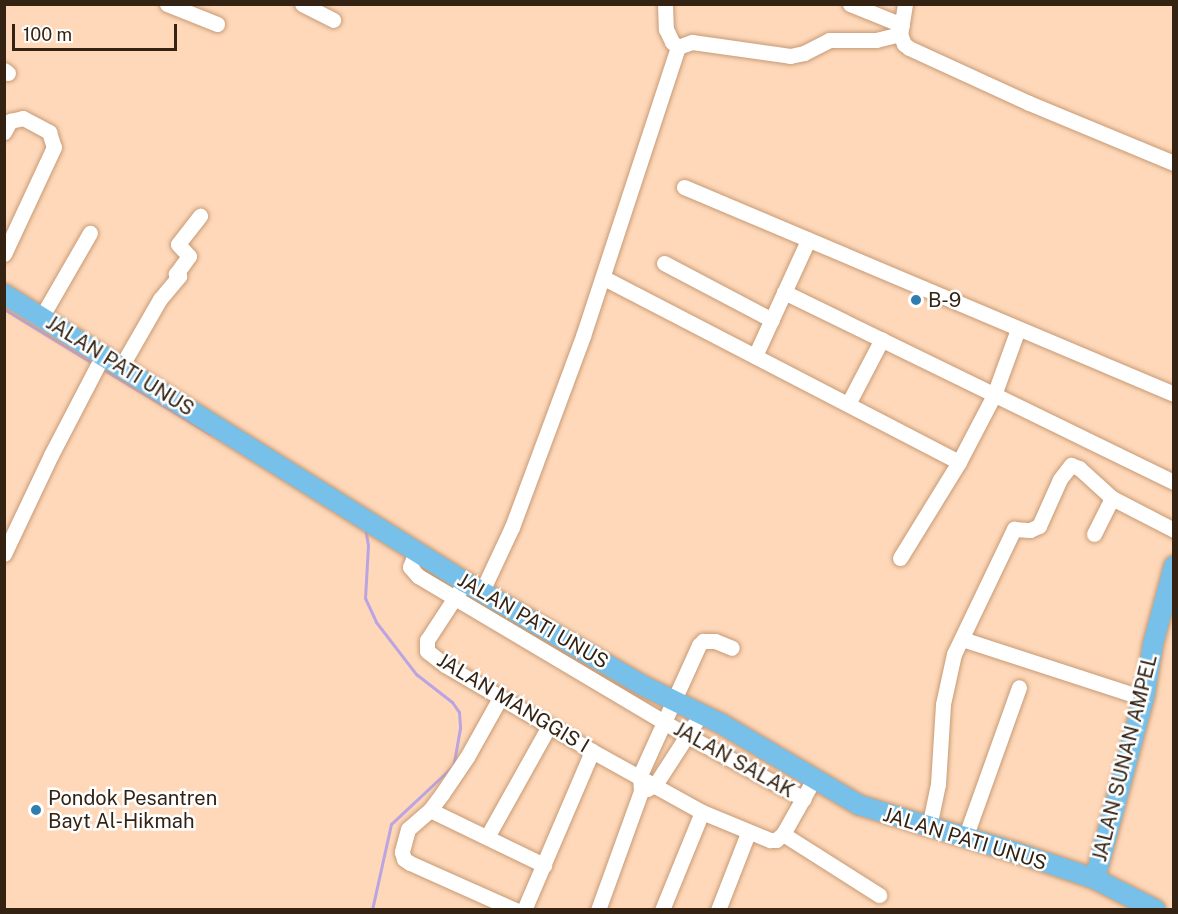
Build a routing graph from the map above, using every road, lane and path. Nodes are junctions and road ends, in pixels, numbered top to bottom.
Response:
1 (167, 4) edge
2 (302, 4) edge
3 (666, 4) edge
4 (850, 4) edge
5 (905, 4) edge
6 (333, 20) dead end
7 (217, 24) dead end
8 (901, 30) junction
9 (671, 38) junction
10 (4, 132) edge
11 (1173, 163) edge
12 (684, 187) dead end
13 (200, 216) dead end
14 (90, 233) dead end
15 (808, 240) junction
16 (4, 254) edge
17 (664, 263) dead end
18 (604, 278) junction
19 (784, 292) junction
20 (4, 294) edge
21 (42, 316) junction
22 (772, 320) junction
23 (1018, 329) junction
24 (882, 339) junction
25 (755, 356) junction
26 (106, 362) junction
27 (1173, 394) edge
28 (994, 395) junction
29 (848, 404) junction
30 (959, 462) junction
31 (1173, 482) edge
32 (1112, 498) junction
33 (1173, 530) edge
34 (1094, 534) dead end
35 (4, 554) edge
36 (900, 558) dead end
37 (1173, 566) edge
38 (464, 590) junction
39 (962, 639) junction
40 (732, 648) dead end
41 (1019, 687) dead end
42 (500, 698) junction
43 (1144, 698) junction
44 (670, 711) junction
45 (693, 724) junction
46 (549, 726) junction
47 (592, 751) junction
48 (639, 775) junction
49 (648, 788) junction
50 (809, 789) junction
51 (430, 810) junction
52 (702, 812) junction
53 (929, 827) junction
54 (748, 833) junction
55 (783, 834) junction
56 (487, 837) junction
57 (965, 838) junction
58 (544, 865) junction
59 (1095, 879) junction
60 (879, 896) dead end
61 (514, 909) edge
62 (524, 909) edge
63 (598, 909) edge
64 (662, 909) edge
65 (718, 909) edge
66 (1156, 909) edge

1 - 7 street
2 - 6 street
3 - 9 street
4 - 8 street
5 - 8 street
8 - 9 street
8 - 11 street
9 - 18 street
10 - 16 street
12 - 15 street
13 - 26 street
14 - 21 street
15 - 19 street
15 - 23 street
17 - 22 street
18 - 25 street
18 - 38 street
19 - 22 street
19 - 24 street
20 - 21 main road, JALAN PATI UNUS
21 - 26 main road, JALAN PATI UNUS
22 - 25 street
23 - 27 street
23 - 28 street
24 - 28 street
24 - 29 street
25 - 29 street
26 - 35 street
26 - 38 main road, JALAN PATI UNUS
28 - 30 street
28 - 31 street
29 - 30 street
30 - 36 street
32 - 33 street
32 - 34 street
32 - 39 street
37 - 43 main road, JALAN SUNAN AMPEL
38 - 42 street, JALAN MANGGIS I
38 - 44 main road, JALAN PATI UNUS
38 - 44 street, JALAN SALAK
39 - 43 street
39 - 53 street
40 - 44 street
41 - 57 street
42 - 46 street, JALAN MANGGIS I
42 - 51 street
43 - 59 main road, JALAN SUNAN AMPEL
44 - 45 main road, JALAN PATI UNUS
44 - 45 street, JALAN SALAK
44 - 48 street
45 - 49 street
45 - 50 main road, JALAN PATI UNUS
45 - 50 street, JALAN SALAK
46 - 47 street, JALAN MANGGIS I
46 - 56 street
47 - 48 street, JALAN MANGGIS I
47 - 58 street
48 - 49 street, JALAN MANGGIS I
49 - 52 street, JALAN MANGGIS I
49 - 63 street
50 - 53 main road, JALAN PATI UNUS
50 - 55 street
51 - 56 street
51 - 61 street
52 - 54 street, JALAN MANGGIS I
52 - 64 street
53 - 57 main road, JALAN PATI UNUS
54 - 55 street, JALAN MANGGIS I
54 - 65 street
55 - 60 street
56 - 58 street
57 - 59 main road, JALAN PATI UNUS
58 - 62 street
59 - 66 main road, JALAN PATI UNUS

